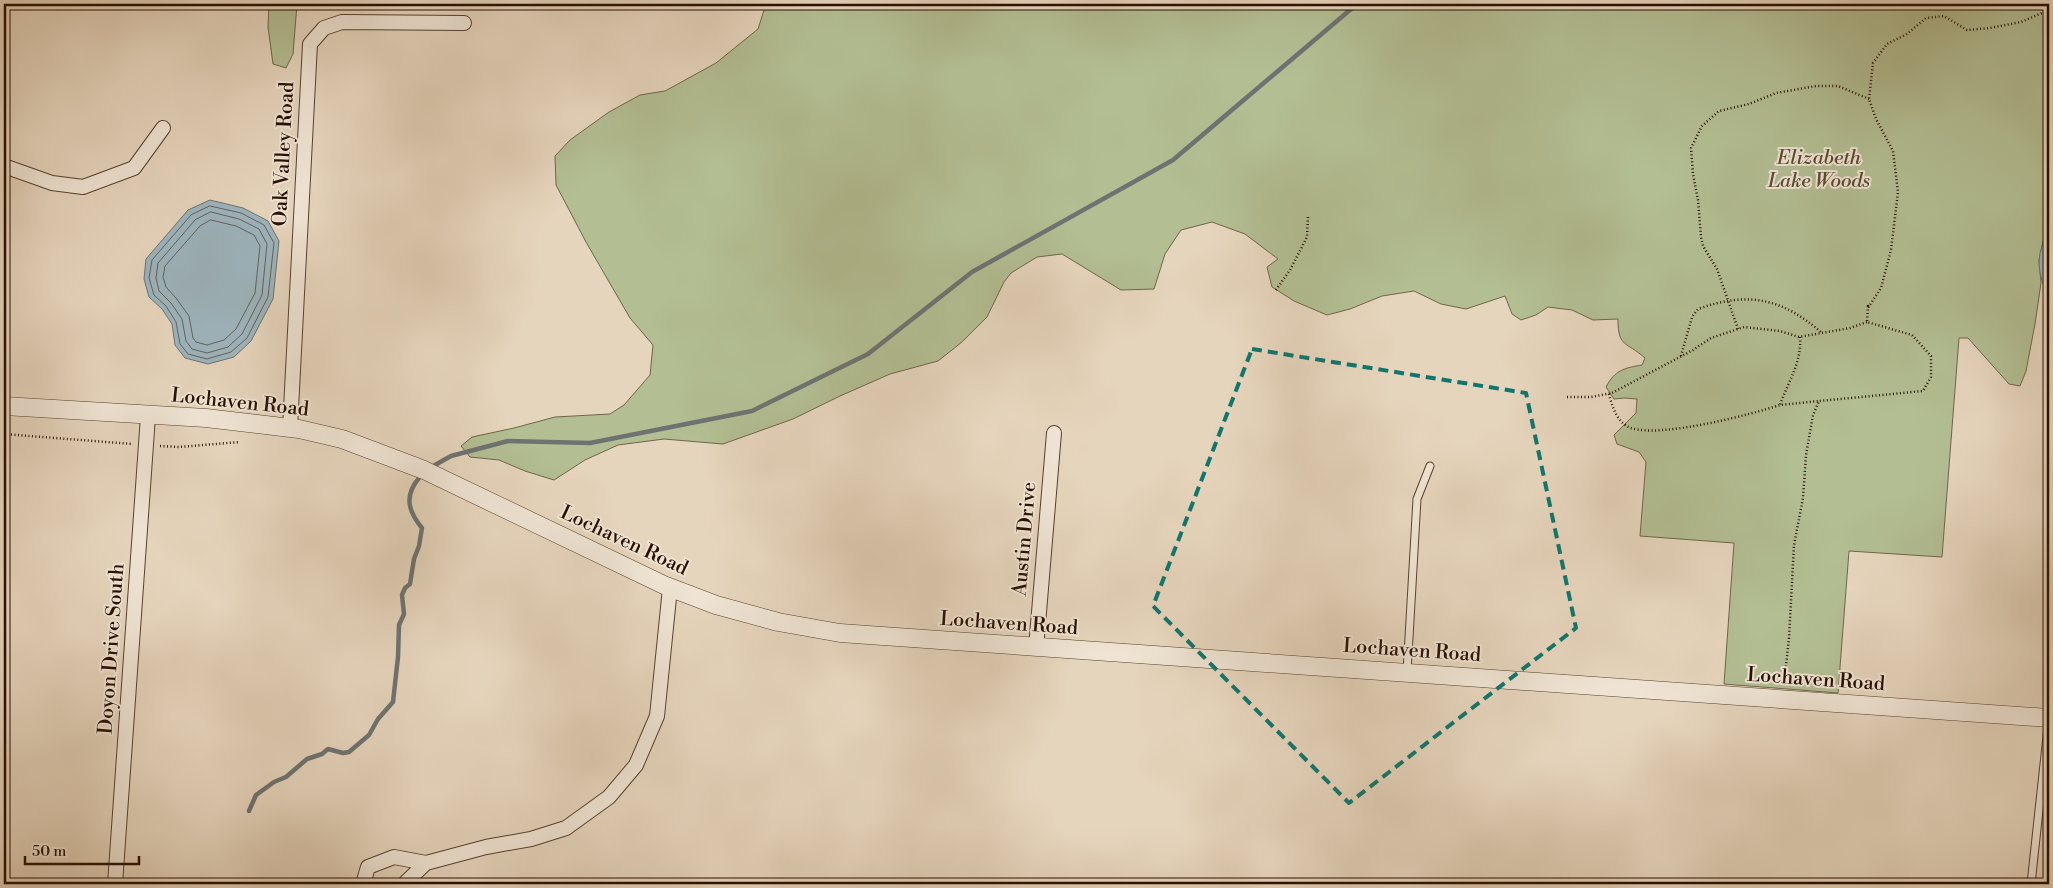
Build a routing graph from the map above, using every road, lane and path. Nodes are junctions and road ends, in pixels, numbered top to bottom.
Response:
1 (2049, 10) edge
2 (464, 23) dead end
3 (1869, 100) junction
4 (163, 128) dead end
5 (4, 166) edge
6 (1308, 217) dead end
7 (1276, 290) dead end
8 (1729, 300) junction
9 (1867, 322) junction
10 (1738, 328) junction
11 (1822, 333) junction
12 (1800, 337) junction
13 (1681, 356) junction
14 (1610, 394) junction
15 (1567, 397) dead end
16 (1819, 400) junction
17 (1780, 405) junction
18 (4, 406) edge
19 (148, 416) junction
20 (290, 428) junction
21 (1054, 433) dead end
22 (4, 434) edge
23 (240, 442) dead end
24 (146, 445) junction
25 (1430, 466) dead end
26 (670, 588) junction
27 (1036, 648) junction
28 (1407, 672) junction
29 (1782, 699) junction
30 (2049, 718) edge
31 (426, 863) junction
32 (115, 884) edge
33 (363, 884) edge
34 (404, 884) edge
35 (2031, 884) edge

1 - 3 path
2 - 20 street, Oak Valley Road
3 - 8 path
3 - 9 path
4 - 5 street
6 - 7 path
8 - 10 path
8 - 11 path
8 - 13 path
9 - 11 path
9 - 16 path
10 - 12 path
10 - 13 path
11 - 12 path
12 - 17 path
13 - 14 path
14 - 15 path
14 - 17 path
16 - 17 path
16 - 29 path
18 - 19 street, Lochaven Road
19 - 20 street, Lochaven Road
19 - 24 street, Doyon Drive South
20 - 26 street, Lochaven Road
21 - 27 street, Austin Drive
22 - 24 path
23 - 24 path
24 - 32 street, Doyon Drive South
25 - 28 lane
26 - 27 street, Lochaven Road
26 - 31 street
27 - 28 street, Lochaven Road
28 - 29 street, Lochaven Road
29 - 30 street, Lochaven Road
30 - 35 lane
31 - 33 street
31 - 34 street

